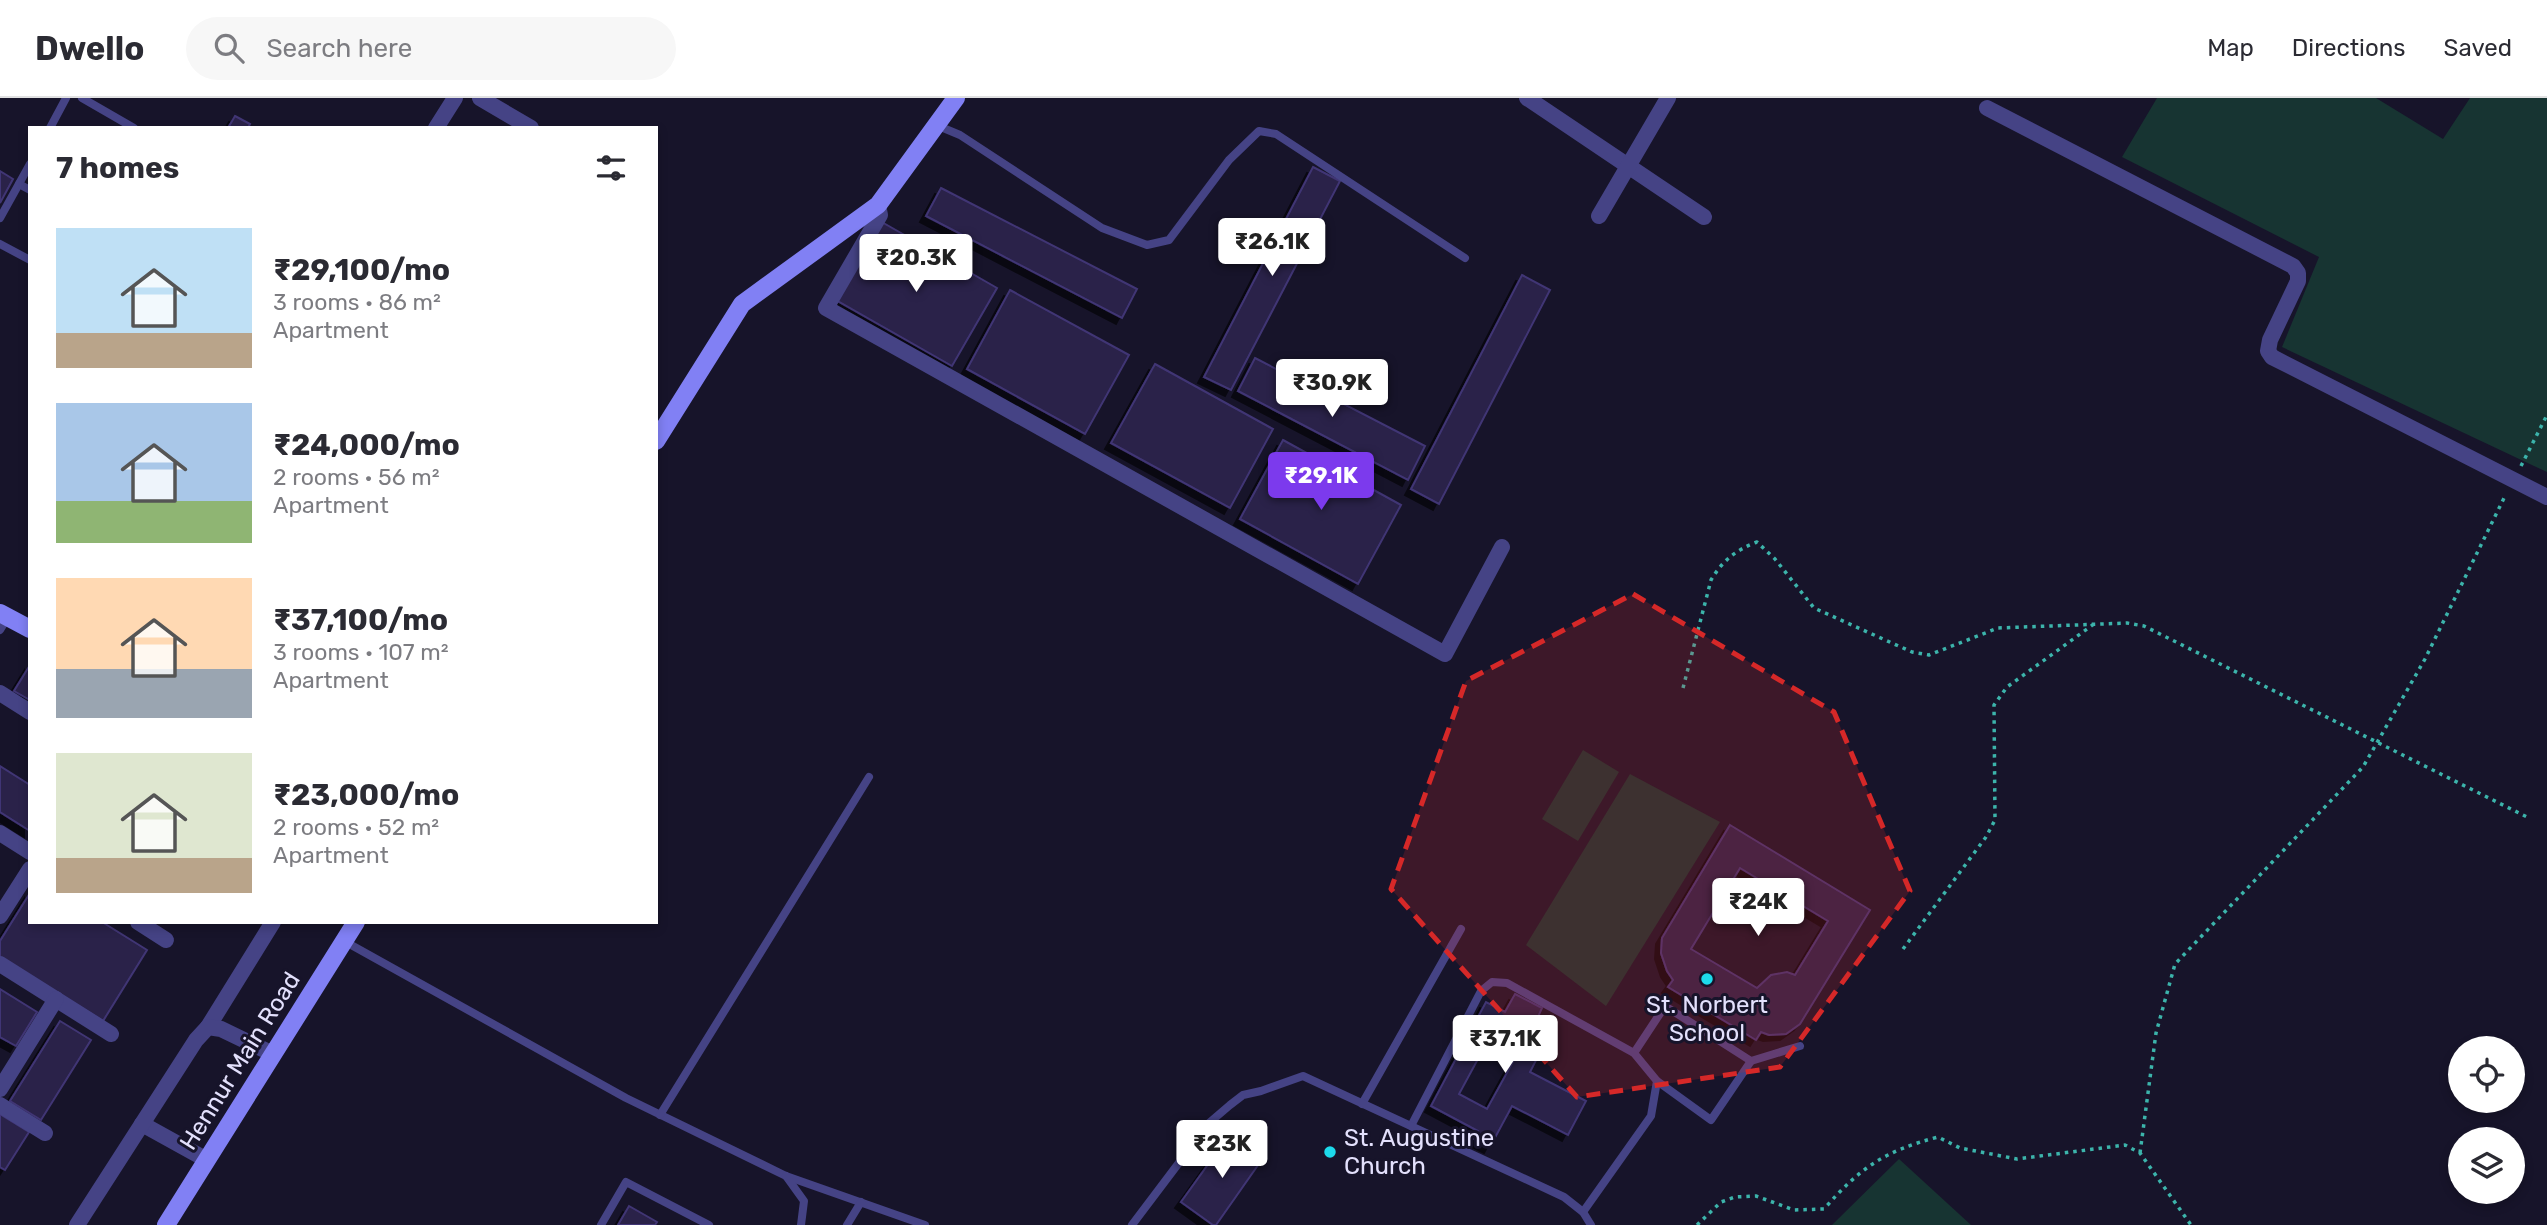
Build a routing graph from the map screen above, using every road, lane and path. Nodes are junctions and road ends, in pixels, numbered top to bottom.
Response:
1 (66, 98) edge
2 (82, 98) edge
3 (455, 98) edge
4 (480, 98) edge
5 (956, 98) edge
6 (1527, 98) edge
7 (1668, 98) edge
8 (1987, 108) dead end
9 (936, 125) junction
10 (51, 126) edge
11 (131, 126) edge
12 (437, 126) edge
13 (528, 126) edge
14 (1627, 167) junction
15 (28, 168) edge
16 (19, 184) junction
17 (28, 189) edge
18 (878, 205) junction
19 (1599, 216) dead end
20 (1704, 216) dead end
21 (0, 218) edge
22 (0, 244) edge
23 (1465, 258) dead end
24 (28, 259) edge
25 (2547, 415) edge
26 (658, 439) edge
27 (2513, 481) junction
28 (2547, 497) edge
29 (1502, 547) dead end
30 (3, 620) edge
31 (2094, 624) junction
32 (28, 628) edge
33 (1683, 688) dead end
34 (0, 693) edge
35 (28, 711) edge
36 (2376, 744) junction
37 (869, 777) dead end
38 (2527, 817) dead end
39 (0, 833) edge
40 (28, 851) edge
41 (28, 872) edge
42 (0, 916) edge
43 (141, 924) edge
44 (272, 924) edge
45 (355, 924) edge
46 (1461, 929) dead end
47 (166, 940) dead end
48 (344, 942) junction
49 (1903, 949) dead end
50 (0, 964) edge
51 (56, 999) junction
52 (208, 1027) junction
53 (111, 1034) dead end
54 (1800, 1046) dead end
55 (1634, 1053) junction
56 (273, 1054) junction
57 (1751, 1061) junction
58 (1657, 1081) junction
59 (0, 1089) edge
60 (1362, 1104) junction
61 (0, 1105) edge
62 (660, 1115) junction
63 (142, 1124) junction
64 (1411, 1126) junction
65 (45, 1133) dead end
66 (2140, 1153) junction
67 (207, 1160) junction
68 (786, 1175) junction
69 (861, 1202) junction
70 (1583, 1212) junction
71 (76, 1225) edge
72 (166, 1225) edge
73 (601, 1225) edge
74 (709, 1225) edge
75 (801, 1225) edge
76 (847, 1225) edge
77 (925, 1225) edge
78 (1132, 1225) edge
79 (1591, 1225) edge
80 (1698, 1225) edge
81 (2191, 1225) edge

1 - 10 lane
2 - 11 lane
3 - 12 street
4 - 13 street
5 - 9 main road
6 - 14 street
7 - 14 street
8 - 27 street
9 - 18 main road
9 - 23 lane
14 - 19 street
14 - 20 street
15 - 16 lane
16 - 17 lane
16 - 21 lane
18 - 26 main road
18 - 29 street
22 - 24 lane
25 - 27 path
27 - 28 street
27 - 36 path
30 - 32 main road
31 - 33 path
31 - 36 path
31 - 49 path
34 - 35 street
36 - 38 path
36 - 66 path
37 - 62 lane
39 - 40 street
41 - 42 street
43 - 47 street
44 - 52 street
45 - 48 main road, Hennur Main Road
46 - 60 lane
48 - 56 main road, Hennur Main Road
48 - 62 lane
50 - 51 street
51 - 53 street
51 - 59 street
52 - 56 street
52 - 63 street
54 - 57 lane
55 - 57 lane
55 - 58 lane
55 - 64 lane
56 - 67 main road, Hennur Main Road
57 - 58 lane
58 - 70 lane
60 - 64 lane
60 - 78 lane
61 - 65 street
62 - 68 lane
63 - 67 street
63 - 71 street
64 - 70 lane
66 - 80 path
66 - 81 path
67 - 72 main road, Hennur Main Road
68 - 69 lane
68 - 75 lane
69 - 76 lane
69 - 77 lane
70 - 79 lane
73 - 74 lane

